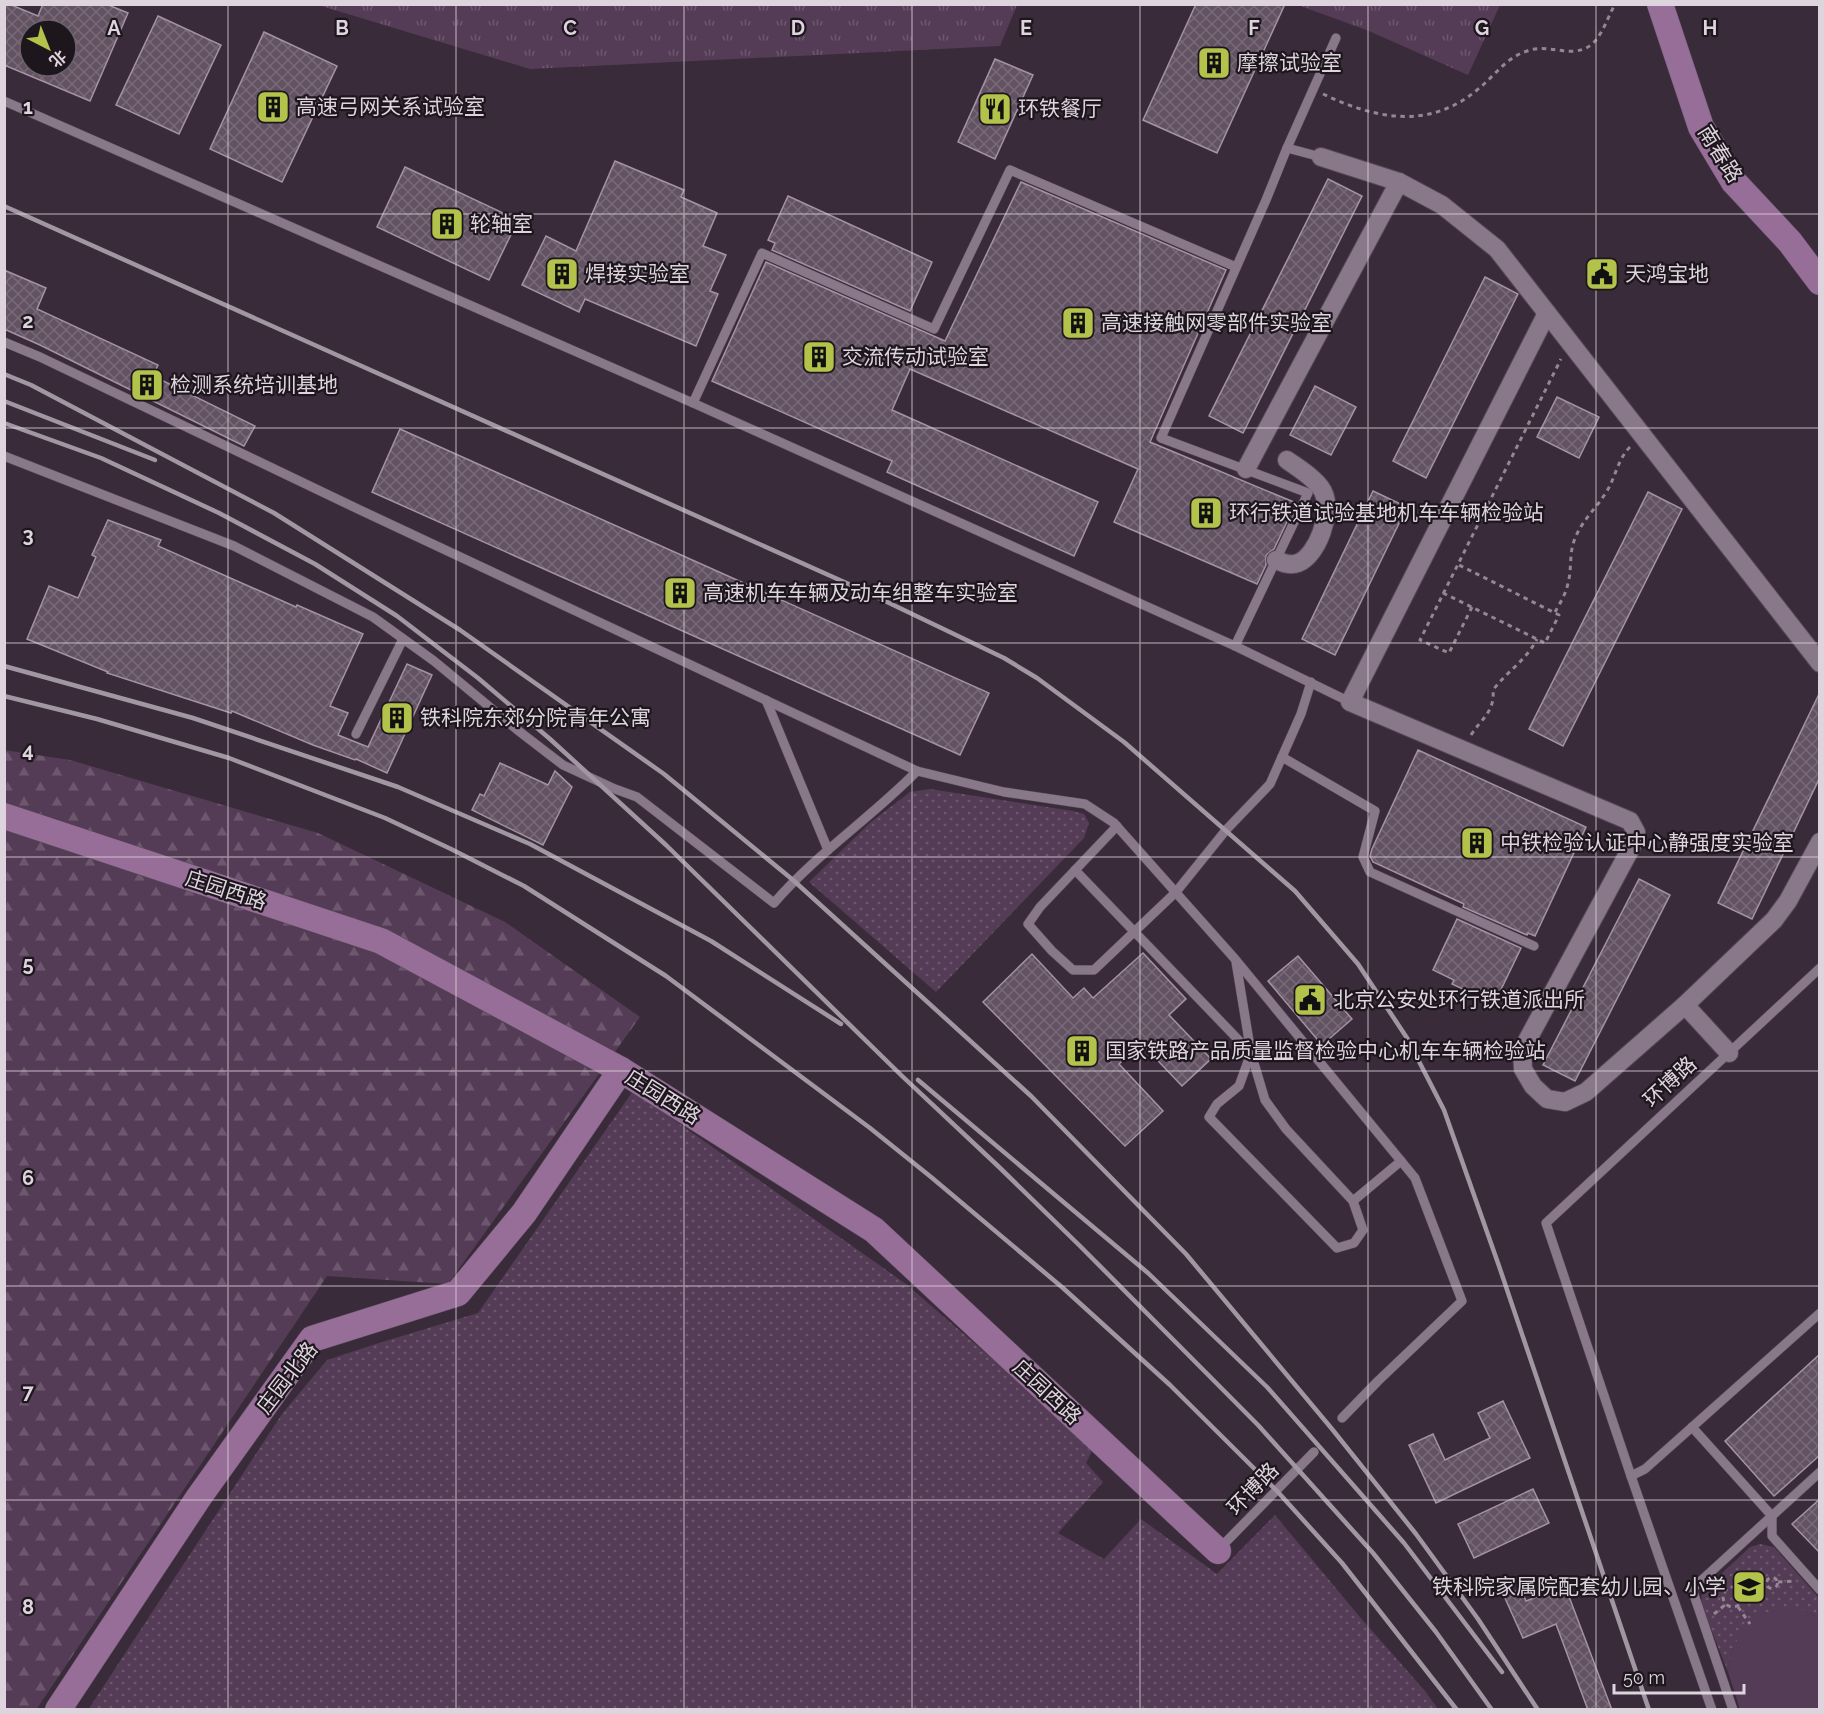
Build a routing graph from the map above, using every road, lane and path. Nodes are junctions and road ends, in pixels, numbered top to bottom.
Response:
1 (1615, 4) edge
2 (1660, 4) edge
3 (1336, 38) dead end
4 (1314, 90) junction
5 (4, 101) edge
6 (1287, 148) junction
7 (1321, 157) joint
8 (1399, 182) junction
9 (1236, 267) junction
10 (1820, 282) edge
11 (1547, 313) junction
12 (4, 342) edge
13 (1569, 342) junction
14 (693, 403) junction
15 (1643, 436) junction
16 (4, 456) edge
17 (1287, 460) dead end
18 (1246, 470) junction
19 (1276, 560) junction
20 (1457, 564) junction
21 (1443, 593) junction
22 (1472, 607) junction
23 (1555, 612) junction
24 (403, 639) junction
25 (1537, 639) junction
26 (1235, 646) junction
27 (1820, 663) edge
28 (1311, 682) junction
29 (766, 700) junction
30 (1350, 702) junction
31 (356, 734) dead end
32 (1461, 749) junction
33 (1282, 757) junction
34 (917, 771) junction
35 (4, 816) edge
36 (1117, 826) junction
37 (1820, 842) edge
38 (828, 850) junction
39 (1075, 870) junction
40 (1176, 892) junction
41 (1134, 932) junction
42 (1534, 946) dead end
43 (1235, 959) junction
44 (1820, 968) edge
45 (1685, 1005) junction
46 (1251, 1053) junction
47 (1729, 1053) junction
48 (621, 1070) junction
49 (1401, 1161) junction
50 (1353, 1202) junction
51 (1820, 1313) edge
52 (1342, 1419) dead end
53 (1692, 1427) junction
54 (1314, 1452) dead end
55 (1820, 1472) edge
56 (1631, 1476) junction
57 (1772, 1516) junction
58 (1218, 1551) joint
59 (1767, 1584) dead end
60 (1820, 1590) edge
61 (1742, 1592) junction
62 (1738, 1607) junction
63 (1750, 1624) dead end
64 (58, 1710) edge
65 (1712, 1710) edge
66 (1733, 1710) edge

1 - 4 path
2 - 10 street, 南春路
3 - 4 lane
4 - 6 lane
5 - 14 lane
6 - 7 lane
6 - 9 lane
7 - 8 street
8 - 11 street
8 - 18 street
9 - 14 lane
9 - 18 lane
11 - 13 street
11 - 30 street
12 - 29 lane
13 - 15 street
13 - 20 path
14 - 26 lane
15 - 23 path
15 - 27 street
16 - 24 lane
17 - 19 street
18 - 19 lane
19 - 26 lane
20 - 21 path
20 - 23 path
21 - 22 path
21 - 22 path
22 - 25 path
23 - 25 path
24 - 31 lane
24 - 38 lane
25 - 32 path
26 - 28 lane
28 - 30 lane
28 - 33 lane
29 - 34 lane
29 - 38 lane
30 - 32 street
32 - 45 street
33 - 40 lane
33 - 42 lane
34 - 36 lane
34 - 38 lane
35 - 48 street, 庄园西路
36 - 39 lane
36 - 40 lane
37 - 45 street
39 - 41 lane
39 - 41 lane
40 - 41 lane
40 - 43 lane
41 - 46 lane
43 - 46 lane
43 - 49 lane
44 - 47 lane, 环博路
45 - 47 street
46 - 50 lane
46 - 50 lane
47 - 56 lane, 环博路
48 - 58 street, 庄园西路
48 - 64 street, 庄园北路
49 - 50 lane
49 - 52 lane
51 - 53 lane
53 - 56 lane
53 - 57 lane
54 - 58 lane, 环博路
55 - 57 lane
56 - 65 lane
57 - 60 lane
57 - 66 lane
59 - 61 path
61 - 62 path
61 - 62 path
62 - 63 path

